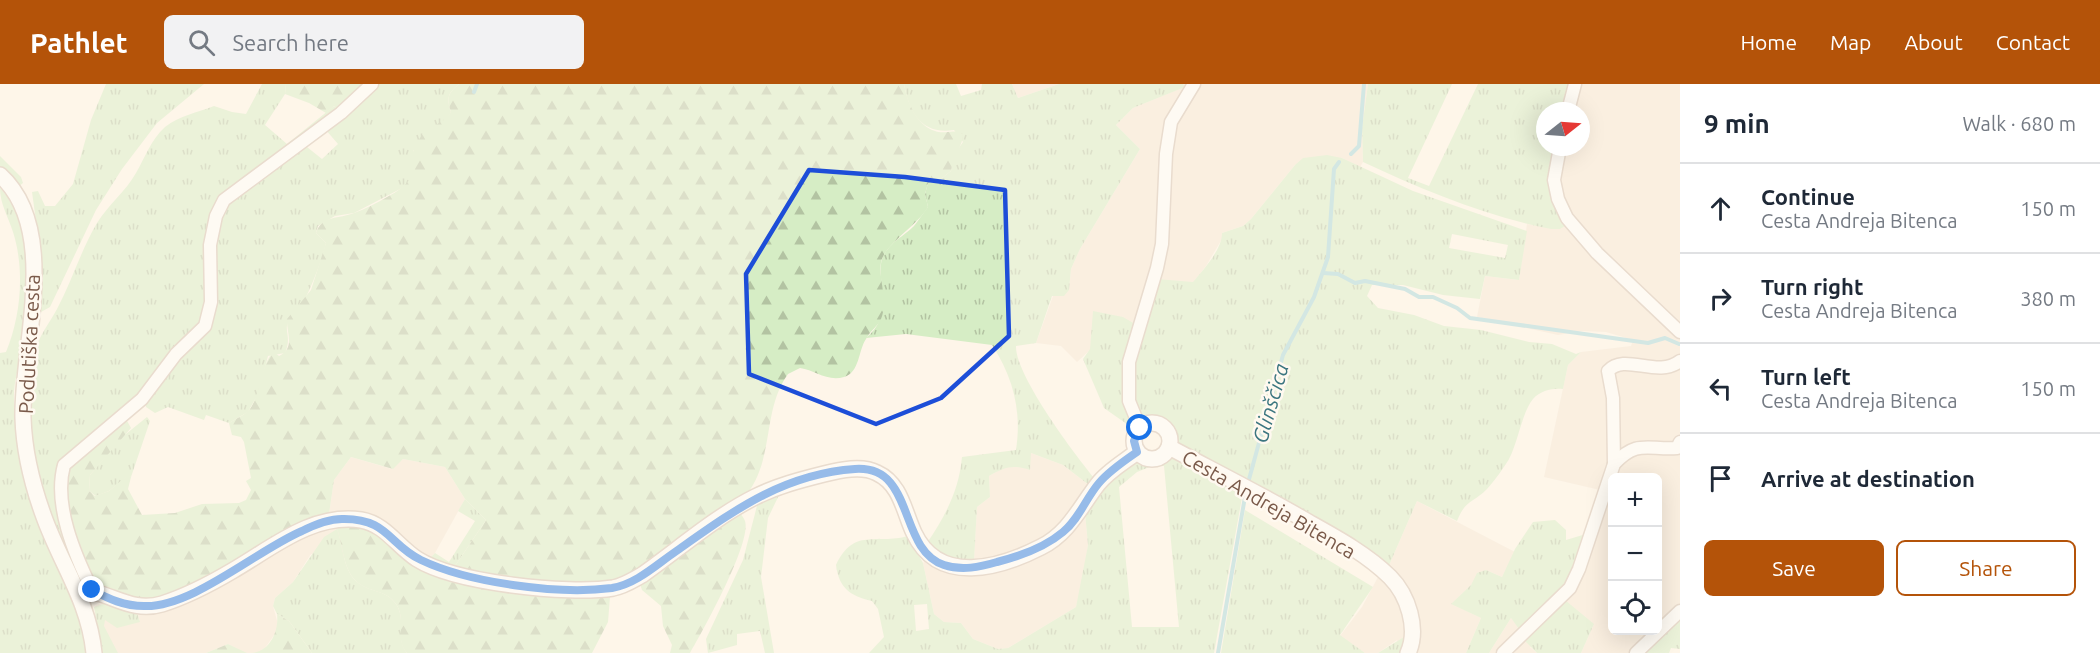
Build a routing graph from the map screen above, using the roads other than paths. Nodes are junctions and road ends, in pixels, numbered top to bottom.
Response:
1 (372, 84) edge
2 (1194, 84) edge
3 (1575, 84) edge
4 (1570, 102) edge
5 (1558, 156) edge
6 (0, 176) edge
7 (1680, 332) edge
8 (1680, 361) edge
9 (1140, 428) junction
10 (1680, 442) edge
11 (1168, 447) junction
12 (1137, 452) junction
13 (1614, 464) junction
14 (85, 591) junction
15 (1680, 611) edge
16 (94, 653) edge
17 (1408, 653) edge
18 (1503, 653) edge
19 (1636, 653) edge

1 - 14 street
2 - 9 street
3 - 4 street
5 - 7 street
6 - 14 street, Podutiška cesta
8 - 13 street
9 - 11 street, Cesta Andreja Bitenca
9 - 12 street
10 - 13 street
11 - 12 street, Cesta Andreja Bitenca
11 - 17 street, Cesta Andreja Bitenca
12 - 14 street
13 - 18 street
14 - 16 street, Podutiška cesta
15 - 19 street

